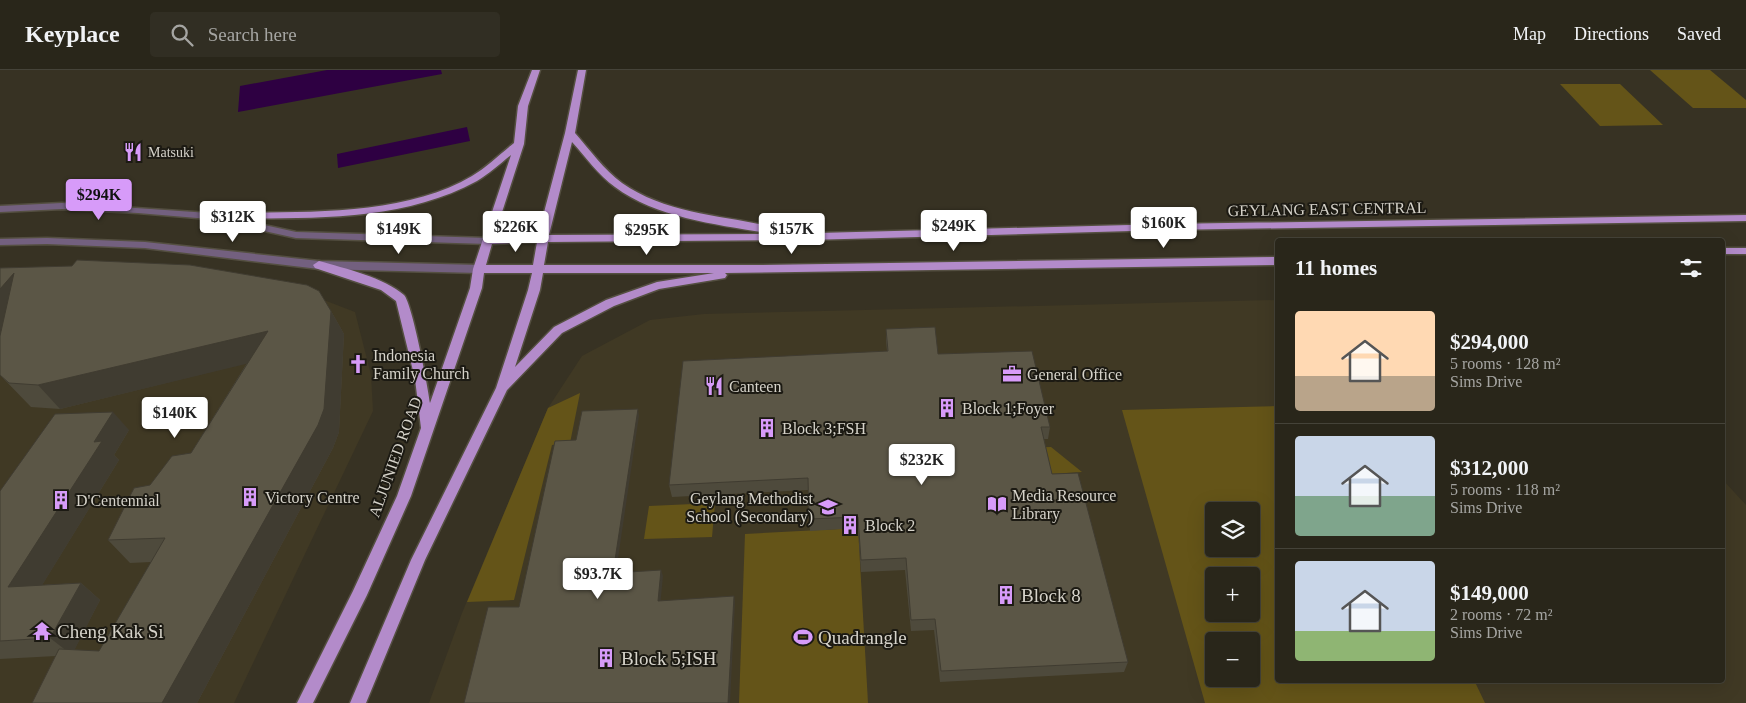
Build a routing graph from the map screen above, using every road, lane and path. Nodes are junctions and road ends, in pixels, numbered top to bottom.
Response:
1 (536, 70) edge
2 (582, 70) edge
3 (570, 134) junction
4 (518, 144) junction
5 (0, 209) edge
6 (209, 216) junction
7 (1746, 218) edge
8 (808, 237) junction
9 (543, 239) junction
10 (488, 241) junction
11 (0, 242) edge
12 (1725, 251) edge
13 (1746, 251) edge
14 (1275, 261) edge
15 (319, 266) junction
16 (479, 268) junction
17 (537, 269) junction
18 (756, 269) junction
19 (502, 388) junction
20 (426, 430) junction
21 (305, 703) edge
22 (358, 703) edge

1 - 4 main road, ALJUNIED ROAD
2 - 3 main road
3 - 8 main road
3 - 9 main road
4 - 6 main road
4 - 10 main road, ALJUNIED ROAD
5 - 6 street
6 - 10 street
7 - 8 main road, GEYLANG EAST CENTRAL
8 - 9 main road, GEYLANG EAST CENTRAL
9 - 10 main road, GEYLANG EAST CENTRAL
9 - 17 main road
10 - 16 main road, ALJUNIED ROAD
11 - 15 street
12 - 13 main road
14 - 18 main road
15 - 16 street
15 - 20 main road
16 - 17 main road
16 - 20 main road, ALJUNIED ROAD
17 - 18 main road
17 - 19 main road
18 - 19 main road
19 - 22 main road
20 - 21 main road, ALJUNIED ROAD

